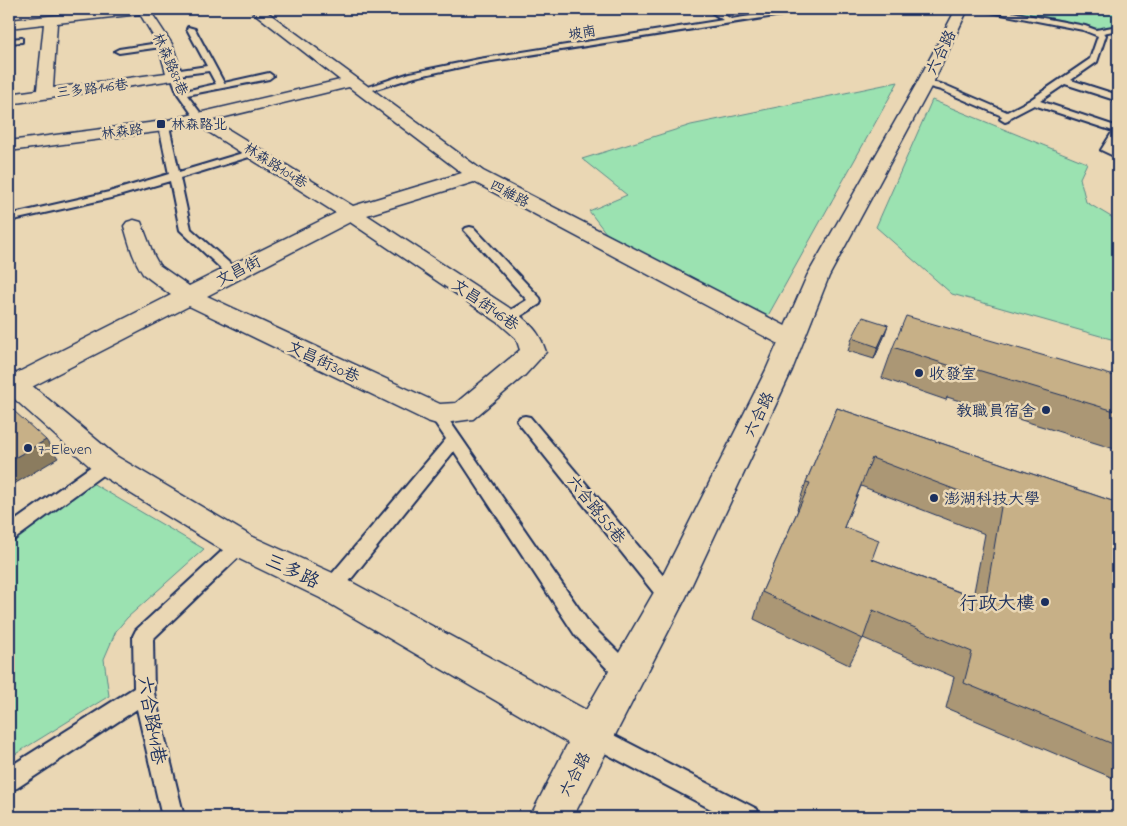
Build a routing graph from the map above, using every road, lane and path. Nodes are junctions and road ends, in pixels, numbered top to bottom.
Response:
1 (146, 9) edge
2 (255, 9) edge
3 (710, 9) edge
4 (754, 9) edge
5 (807, 9) edge
6 (962, 9) edge
7 (986, 9) edge
8 (54, 15) edge
9 (766, 15) junction
10 (730, 20) junction
11 (9, 24) edge
12 (1118, 28) edge
13 (191, 29) dead end
14 (1096, 32) junction
15 (19, 40) dead end
16 (9, 41) edge
17 (118, 42) dead end
18 (165, 44) junction
19 (119, 51) junction
20 (121, 61) dead end
21 (212, 68) junction
22 (174, 74) junction
23 (269, 76) dead end
24 (1063, 80) junction
25 (925, 83) junction
26 (221, 86) junction
27 (357, 86) junction
28 (45, 94) junction
29 (182, 94) junction
30 (1118, 98) edge
31 (9, 99) edge
32 (1033, 102) junction
33 (200, 119) junction
34 (164, 126) junction
35 (9, 146) edge
36 (256, 152) junction
37 (1118, 155) edge
38 (476, 175) junction
39 (176, 176) junction
40 (351, 213) junction
41 (9, 218) edge
42 (134, 226) dead end
43 (470, 230) dead end
44 (232, 272) junction
45 (187, 296) junction
46 (508, 318) junction
47 (790, 339) junction
48 (10, 385) edge
49 (463, 412) joint
50 (437, 414) junction
51 (525, 422) dead end
52 (454, 440) junction
53 (106, 464) junction
54 (9, 534) edge
55 (240, 545) junction
56 (332, 588) junction
57 (669, 597) junction
58 (626, 674) junction
59 (144, 693) junction
60 (594, 736) junction
61 (9, 780) edge
62 (173, 817) edge
63 (552, 817) edge
64 (749, 817) edge

1 - 8 street
1 - 18 street, 林森路87巷
2 - 27 street, 四維路
3 - 10 lane
4 - 9 lane
5 - 9 lane, 坡南
6 - 25 street, 六合路
7 - 14 lane
8 - 11 street
8 - 28 street
9 - 10 lane, 坡南
10 - 27 lane, 坡南
12 - 14 lane
13 - 21 lane
14 - 24 lane
15 - 16 lane
17 - 19 lane
18 - 19 lane
18 - 22 street, 林森路87巷
19 - 20 lane
21 - 22 lane
21 - 26 lane
22 - 28 street, 三多路146巷
22 - 29 lane, 林森路87巷
23 - 26 lane
24 - 30 lane
24 - 32 lane
25 - 32 lane
25 - 47 street, 六合路
26 - 29 lane
27 - 33 street, 林森路
27 - 38 street, 四維路
28 - 31 street, 三多路146巷
29 - 33 lane, 林森路87巷
32 - 37 lane
33 - 34 street, 林森路
33 - 36 street, 林森路104巷
34 - 35 street, 林森路
34 - 39 lane
36 - 39 lane
36 - 40 street, 林森路104巷
38 - 40 street, 文昌街
38 - 47 street, 四維路
39 - 41 lane
39 - 44 lane
40 - 44 street, 文昌街
40 - 46 street, 文昌街46巷
42 - 45 street, 文昌街30巷
43 - 46 lane
44 - 45 street, 文昌街
45 - 48 street, 文昌街
45 - 50 street, 文昌街30巷
46 - 49 street, 文昌街46巷
47 - 57 street, 六合路
48 - 53 street, 三多路
49 - 50 street, 文昌街30巷
50 - 52 lane
51 - 57 lane, 六合路55巷
52 - 56 lane
52 - 58 lane
53 - 54 lane
53 - 55 street, 三多路
55 - 56 street, 三多路
55 - 59 lane, 六合路41巷
56 - 60 street, 三多路
57 - 58 street, 六合路
58 - 60 street, 六合路
59 - 61 lane
59 - 62 lane, 六合路41巷
60 - 63 street, 六合路
60 - 64 lane

